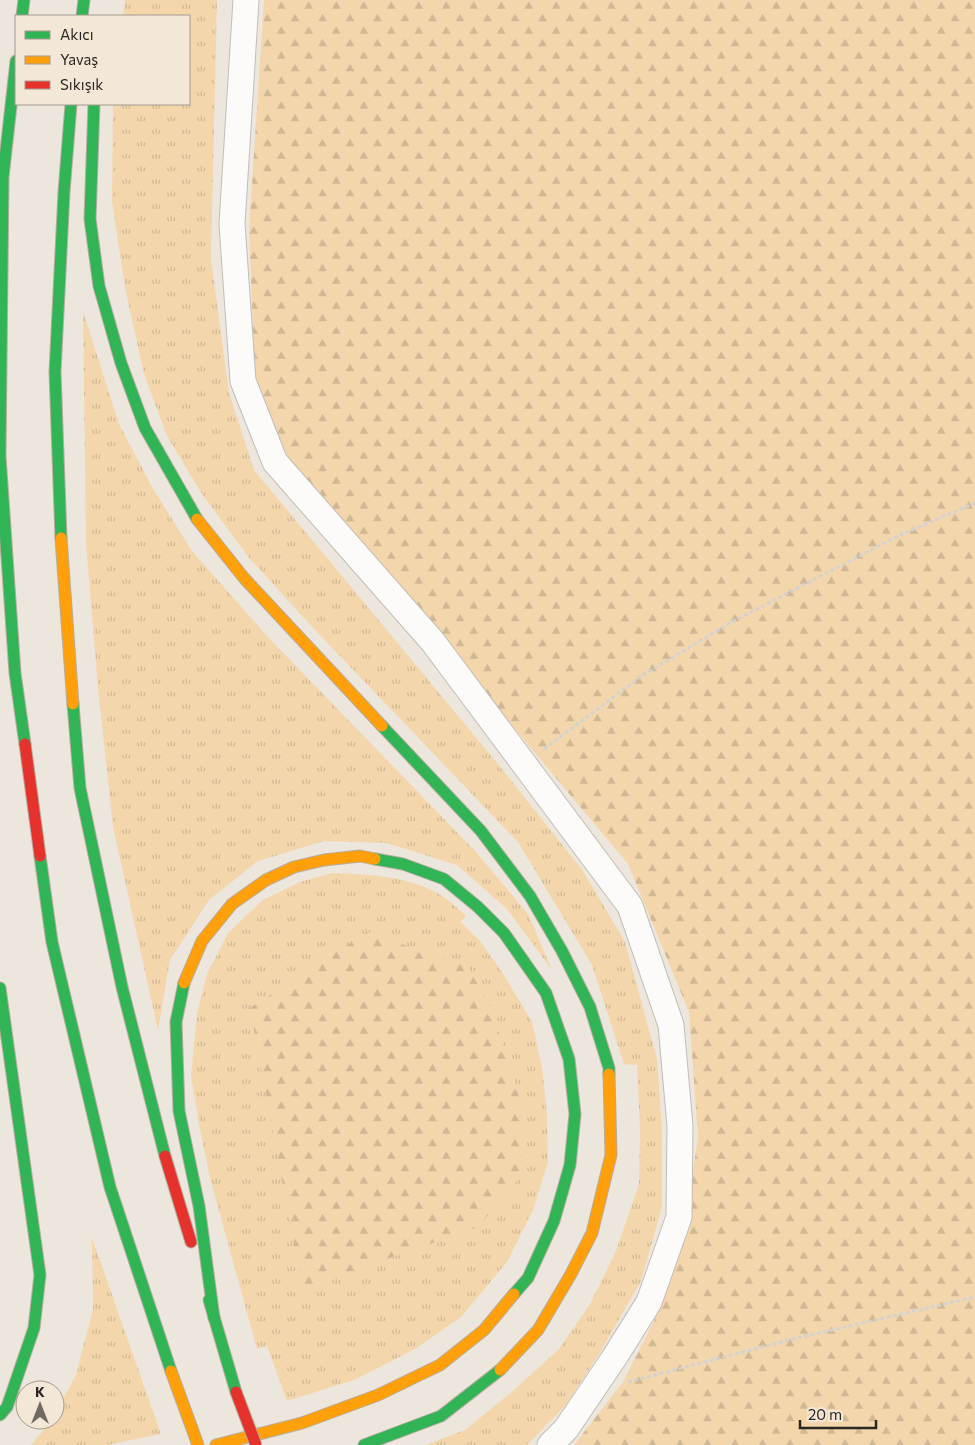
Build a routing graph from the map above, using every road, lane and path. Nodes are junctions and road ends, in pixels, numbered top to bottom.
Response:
1 (24, 0) edge
2 (84, 0) edge
3 (246, 0) edge
4 (22, 15) edge
5 (82, 15) edge
6 (15, 70) edge
7 (71, 105) edge
8 (94, 105) edge
9 (1, 181) edge
10 (975, 503) edge
11 (524, 764) junction
12 (0, 988) edge
13 (975, 1296) edge
14 (214, 1318) junction
15 (591, 1392) junction
16 (0, 1415) edge
17 (198, 1445) edge
18 (216, 1445) edge
19 (256, 1445) edge
20 (364, 1445) edge
21 (550, 1445) edge

1 - 4 highway
2 - 5 highway
3 - 11 street
6 - 9 highway
7 - 14 highway
8 - 20 highway
9 - 17 highway
10 - 11 path
11 - 15 street
12 - 16 highway
13 - 15 path
14 - 18 highway
14 - 19 highway, bridge
15 - 21 street

